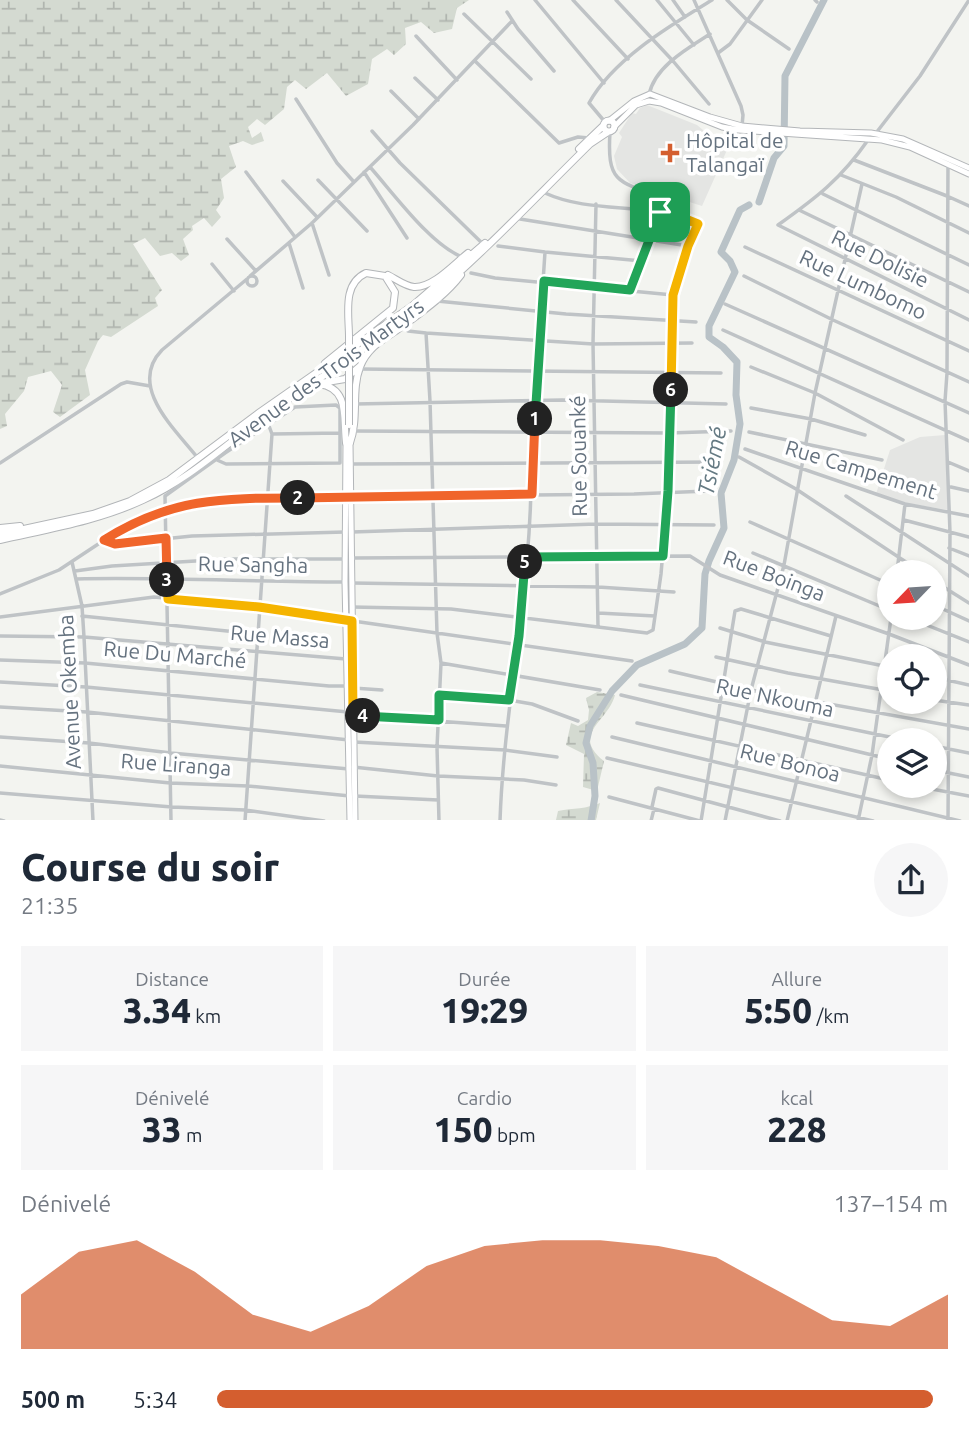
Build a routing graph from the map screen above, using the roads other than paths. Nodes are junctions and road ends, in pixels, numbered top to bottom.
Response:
1 (535, 0) edge
2 (573, 0) edge
3 (616, 0) edge
4 (657, 0) edge
5 (673, 0) edge
6 (694, 0) edge
7 (712, 0) edge
8 (727, 0) edge
9 (762, 0) edge
10 (969, 0) edge
11 (698, 9) junction
12 (507, 12) dead end
13 (464, 14) dead end
14 (685, 17) junction
15 (747, 20) junction
16 (512, 21) junction
17 (675, 23) junction
18 (710, 34) junction
19 (416, 36) dead end
20 (652, 39) junction
21 (493, 41) junction
22 (694, 45) junction
23 (789, 49) dead end
24 (718, 53) junction
25 (628, 59) junction
26 (475, 61) junction
27 (673, 61) junction
28 (554, 71) dead end
29 (415, 78) dead end
30 (531, 79) dead end
31 (457, 80) junction
32 (604, 83) junction
33 (391, 91) dead end
34 (649, 97) junction
35 (296, 99) dead end
36 (438, 100) junction
37 (709, 104) dead end
38 (419, 118) junction
39 (608, 126) junction
40 (742, 126) junction
41 (372, 131) dead end
42 (784, 132) junction
43 (873, 136) junction
44 (591, 140) junction
45 (387, 149) junction
46 (854, 160) junction
47 (948, 164) junction
48 (370, 167) junction
49 (969, 168) edge
50 (246, 172) dead end
51 (364, 172) junction
52 (969, 174) edge
53 (841, 175) junction
54 (318, 180) dead end
55 (284, 181) dead end
56 (354, 181) junction
57 (862, 184) junction
58 (545, 193) dead end
59 (822, 194) junction
60 (947, 196) junction
61 (337, 198) junction
62 (596, 204) junction
63 (969, 206) edge
64 (855, 209) junction
65 (799, 210) junction
66 (660, 212) junction
67 (317, 217) junction
68 (520, 219) dead end
69 (312, 223) junction
70 (948, 223) junction
71 (595, 229) junction
72 (367, 231) dead end
73 (969, 233) edge
74 (849, 235) junction
75 (295, 237) junction
76 (407, 238) dead end
77 (227, 239) dead end
78 (650, 239) junction
79 (289, 243) junction
80 (484, 244) junction
81 (498, 246) dead end
82 (688, 246) junction
83 (745, 247) dead end
84 (545, 252) junction
85 (947, 254) junction
86 (596, 256) junction
87 (463, 257) junction
88 (844, 258) junction
89 (642, 261) junction
90 (212, 264) dead end
91 (969, 265) edge
92 (468, 270) junction
93 (256, 271) junction
94 (329, 275) dead end
95 (387, 276) junction
96 (744, 276) dead end
97 (544, 281) junction
98 (947, 281) junction
99 (594, 286) junction
100 (303, 288) dead end
101 (235, 290) junction
102 (630, 290) junction
103 (838, 290) junction
104 (969, 292) edge
105 (673, 295) junction
106 (435, 300) junction
107 (725, 304) dead end
108 (947, 310) junction
109 (541, 311) junction
110 (594, 315) junction
111 (673, 320) junction
112 (832, 320) junction
113 (969, 320) edge
114 (696, 322) dead end
115 (723, 330) dead end
116 (408, 331) dead end
117 (426, 333) junction
118 (540, 340) junction
119 (947, 342) junction
120 (692, 343) dead end
121 (593, 344) junction
122 (673, 344) junction
123 (825, 348) junction
124 (969, 351) edge
125 (361, 367) junction
126 (751, 368) dead end
127 (428, 369) junction
128 (537, 371) junction
129 (594, 372) junction
130 (721, 373) dead end
131 (820, 373) junction
132 (947, 373) junction
133 (671, 374) junction
134 (969, 382) edge
135 (319, 384) junction
136 (150, 386) junction
137 (290, 391) junction
138 (815, 393) junction
139 (536, 400) junction
140 (594, 400) junction
141 (430, 401) junction
142 (945, 401) junction
143 (670, 403) junction
144 (355, 404) junction
145 (726, 404) dead end
146 (751, 408) dead end
147 (969, 413) edge
148 (811, 419) junction
149 (269, 426) junction
150 (350, 427) junction
151 (248, 428) junction
152 (430, 431) junction
153 (595, 431) junction
154 (731, 431) dead end
155 (947, 431) junction
156 (534, 432) junction
157 (749, 432) dead end
158 (340, 433) junction
159 (668, 433) junction
160 (272, 434) junction
161 (865, 435) dead end
162 (903, 440) dead end
163 (969, 441) edge
164 (348, 443) junction
165 (806, 443) junction
166 (746, 449) dead end
167 (739, 457) dead end
168 (198, 459) junction
169 (217, 460) junction
170 (882, 460) dead end
171 (668, 461) junction
172 (718, 462) dead end
173 (947, 462) junction
174 (0, 463) edge
175 (432, 463) junction
176 (531, 463) junction
177 (595, 463) junction
178 (270, 464) junction
179 (351, 464) junction
180 (802, 470) junction
181 (969, 471) edge
182 (950, 486) junction
183 (796, 489) junction
184 (668, 491) junction
185 (708, 491) dead end
186 (969, 491) edge
187 (532, 494) junction
188 (433, 495) junction
189 (596, 495) junction
190 (846, 496) dead end
191 (348, 497) junction
192 (267, 498) junction
193 (905, 505) junction
194 (166, 510) junction
195 (950, 512) junction
196 (969, 516) edge
197 (904, 520) junction
198 (750, 522) dead end
199 (596, 524) junction
200 (665, 524) junction
201 (714, 525) dead end
202 (528, 527) junction
203 (434, 528) junction
204 (0, 531) edge
205 (348, 532) junction
206 (950, 532) junction
207 (901, 534) junction
208 (264, 535) junction
209 (969, 537) edge
210 (166, 538) junction
211 (789, 538) junction
212 (0, 540) edge
213 (104, 540) junction
214 (949, 548) junction
215 (753, 553) dead end
216 (597, 555) junction
217 (663, 556) junction
218 (969, 556) edge
219 (435, 557) junction
220 (526, 557) junction
221 (899, 557) junction
222 (349, 559) junction
223 (899, 560) edge
224 (903, 560) edge
225 (262, 561) junction
226 (72, 562) junction
227 (167, 563) junction
228 (949, 564) junction
229 (784, 565) junction
230 (75, 571) junction
231 (969, 576) edge
232 (877, 578) edge
233 (76, 579) junction
234 (167, 580) junction
235 (261, 580) junction
236 (349, 582) junction
237 (436, 585) junction
238 (523, 586) junction
239 (598, 587) junction
240 (659, 590) junction
241 (949, 591) junction
242 (674, 592) dead end
243 (0, 594) edge
244 (776, 595) junction
245 (168, 599) junction
246 (969, 603) edge
247 (877, 605) edge
248 (82, 606) junction
249 (259, 607) junction
250 (352, 607) junction
251 (438, 610) junction
252 (948, 611) junction
253 (598, 613) junction
254 (82, 616) junction
255 (655, 616) junction
256 (836, 616) junction
257 (0, 617) edge
258 (520, 618) junction
259 (770, 619) junction
260 (349, 621) junction
261 (969, 621) edge
262 (168, 624) junction
263 (598, 626) junction
264 (720, 628) dead end
265 (890, 630) edge
266 (940, 630) edge
267 (437, 633) junction
268 (731, 633) junction
269 (948, 633) junction
270 (257, 634) junction
271 (889, 634) junction
272 (0, 636) edge
273 (831, 636) junction
274 (85, 637) junction
275 (765, 642) junction
276 (969, 642) edge
277 (888, 644) edge
278 (168, 645) junction
279 (517, 646) junction
280 (256, 651) junction
281 (827, 654) junction
282 (716, 657) dead end
283 (948, 657) junction
284 (348, 659) junction
285 (0, 660) edge
286 (632, 661) dead end
287 (726, 661) junction
288 (85, 663) junction
289 (441, 663) junction
290 (877, 665) edge
291 (969, 665) edge
292 (758, 666) junction
293 (670, 671) dead end
294 (169, 672) junction
295 (513, 675) junction
296 (255, 678) junction
297 (822, 679) junction
298 (948, 680) junction
299 (0, 682) edge
300 (722, 684) junction
301 (640, 685) dead end
302 (969, 685) edge
303 (86, 687) junction
304 (350, 687) junction
305 (877, 689) edge
306 (383, 690) dead end
307 (600, 690) dead end
308 (751, 690) junction
309 (439, 695) junction
310 (621, 695) dead end
311 (169, 697) junction
312 (509, 700) junction
313 (817, 701) junction
314 (719, 702) junction
315 (949, 702) junction
316 (252, 704) junction
317 (969, 705) edge
318 (0, 707) edge
319 (748, 708) junction
320 (87, 712) junction
321 (350, 714) junction
322 (877, 714) edge
323 (878, 714) joint
324 (716, 719) junction
325 (439, 720) junction
326 (578, 721) dead end
327 (812, 721) junction
328 (170, 722) junction
329 (637, 723) dead end
330 (506, 726) junction
331 (746, 726) junction
332 (948, 726) junction
333 (250, 729) junction
334 (969, 729) edge
335 (875, 735) junction
336 (0, 737) edge
337 (612, 737) dead end
338 (713, 740) junction
339 (807, 740) junction
340 (351, 741) junction
341 (89, 743) junction
342 (437, 747) junction
343 (741, 748) junction
344 (948, 749) junction
345 (505, 750) junction
346 (171, 753) junction
347 (969, 753) edge
348 (872, 755) junction
349 (877, 756) edge
350 (557, 757) dead end
351 (607, 758) dead end
352 (249, 759) junction
353 (710, 759) junction
354 (802, 761) junction
355 (0, 766) edge
356 (736, 766) junction
357 (351, 768) junction
358 (947, 773) joint
359 (91, 775) junction
360 (438, 776) junction
361 (868, 776) junction
362 (969, 777) edge
363 (877, 778) edge
364 (502, 780) junction
365 (797, 780) junction
366 (706, 781) junction
367 (170, 783) junction
368 (556, 785) dead end
369 (248, 786) junction
370 (731, 787) junction
371 (947, 791) joint
372 (0, 793) edge
373 (352, 796) junction
374 (609, 796) dead end
375 (969, 796) edge
376 (863, 797) junction
377 (438, 800) junction
378 (704, 800) junction
379 (92, 801) junction
380 (792, 802) junction
381 (727, 805) junction
382 (172, 807) junction
383 (653, 808) junction
384 (245, 810) junction
385 (858, 819) edge
386 (948, 819) edge
387 (93, 820) edge
388 (172, 820) edge
389 (245, 820) edge
390 (317, 820) edge
391 (353, 820) edge
392 (439, 820) edge
393 (500, 820) edge
394 (651, 820) edge
395 (697, 820) edge
396 (701, 820) edge
397 (725, 820) edge
398 (777, 820) edge
399 (787, 820) edge

1 - 32 street
2 - 25 street
3 - 20 street
4 - 17 street
5 - 14 street
6 - 11 street
7 - 11 street
8 - 15 street
9 - 15 street
10 - 43 street
11 - 14 street
11 - 18 street
12 - 16 street
13 - 21 street
14 - 17 street
15 - 23 street
15 - 24 street
16 - 21 street
16 - 28 street
17 - 20 street
17 - 22 street
18 - 22 street
18 - 24 street
19 - 31 street
20 - 25 street
20 - 27 street
21 - 26 street
21 - 30 street
22 - 27 street
24 - 40 street
25 - 32 street
26 - 31 street
26 - 44 street
27 - 34 street
27 - 37 street
29 - 36 street
31 - 36 street
32 - 39 street
33 - 38 street
34 - 39 main road, Avenue des Trois Martyrs
34 - 40 main road
34 - 42 main road
35 - 56 street
36 - 38 street
38 - 45 street
39 - 44 highway, Avenue des Trois Martyrs
39 - 66 street
40 - 42 main road
41 - 45 street
42 - 43 main road
43 - 46 street
43 - 47 main road
43 - 49 main road
44 - 80 highway, Avenue des Trois Martyrs
44 - 92 highway, Avenue des Trois Martyrs
45 - 48 street
45 - 80 street
46 - 53 street
46 - 60 street
47 - 52 main road
47 - 60 street
48 - 51 street
48 - 87 street
50 - 75 street
51 - 56 street
51 - 76 street
53 - 57 street
53 - 59 street
54 - 61 street
55 - 67 street
56 - 61 street
57 - 64 street
57 - 70 street
58 - 62 street
59 - 64 street
59 - 65 street
60 - 63 street
60 - 70 street
61 - 67 street
61 - 72 street
62 - 66 street
62 - 71 street, Rue Souanké
64 - 74 street
64 - 85 street
65 - 74 street
65 - 88 street, Rue Dolisie
66 - 78 street
66 - 82 street
67 - 69 street
68 - 71 street
69 - 75 street
69 - 94 street
70 - 73 street
70 - 85 street
71 - 78 street
71 - 86 street, Rue Souanké
74 - 88 street
74 - 98 street
75 - 79 street
77 - 93 street
78 - 82 street
78 - 89 street
79 - 93 street
79 - 100 street
80 - 87 highway
80 - 137 highway, Avenue des Trois Martyrs
81 - 84 street
82 - 105 street
83 - 103 street, Rue Lumbomo
84 - 86 street
84 - 97 street
85 - 91 street
85 - 98 street
86 - 89 street
86 - 99 street, Rue Souanké
87 - 95 highway
88 - 103 street
88 - 108 street, Rue Dolisie
89 - 102 street
90 - 101 street
92 - 97 street
92 - 106 highway
92 - 151 highway, Avenue des Trois Martyrs
93 - 101 street
95 - 137 highway
95 - 150 highway, bridge
96 - 112 street
97 - 99 street
97 - 109 street
98 - 104 street
98 - 108 street
99 - 102 street
99 - 110 street, Rue Souanké
101 - 136 street
102 - 105 street
103 - 112 street
103 - 119 street, Rue Lumbomo
105 - 111 street
106 - 109 street
106 - 125 highway
107 - 123 street
108 - 113 street, Rue Dolisie
108 - 119 street
109 - 110 street
109 - 118 street
110 - 111 street
110 - 121 street, Rue Souanké
111 - 114 street
111 - 122 street
112 - 123 street
112 - 132 street
115 - 131 street
116 - 117 street
117 - 118 street
117 - 127 street
118 - 121 street
118 - 128 street
119 - 124 street, Rue Lumbomo
119 - 132 street
120 - 122 street
121 - 122 street
121 - 129 street, Rue Souanké
122 - 133 street
123 - 131 street
123 - 142 street
125 - 127 street
125 - 135 highway
125 - 144 highway
126 - 138 street
127 - 128 street
127 - 141 street
128 - 129 street
128 - 139 street
129 - 133 street
129 - 140 street, Rue Souanké
130 - 133 street
131 - 138 street
131 - 155 street
132 - 134 street
132 - 142 street
133 - 143 street
135 - 151 highway
135 - 164 highway
136 - 168 street
136 - 174 street
137 - 168 highway, Avenue des Trois Martyrs
138 - 148 street
138 - 162 street
139 - 140 street
139 - 141 street
139 - 156 street
140 - 143 street
140 - 153 street, Rue Souanké
141 - 144 street
141 - 152 street
142 - 147 street
142 - 155 street
143 - 145 street
143 - 159 street
144 - 150 highway
146 - 148 street
148 - 161 street
148 - 165 street
149 - 158 street
149 - 160 street
149 - 169 street
150 - 152 street
150 - 164 highway
151 - 212 highway, Avenue des Trois Martyrs
152 - 156 street
152 - 175 street
153 - 156 street
153 - 159 street
153 - 177 street, Rue Souanké
154 - 159 street
155 - 163 street
155 - 173 street
156 - 176 street
157 - 165 street
158 - 160 street
158 - 178 street
159 - 171 street
160 - 178 street
164 - 179 main road
164 - 191 main road
165 - 170 street
165 - 180 street
166 - 180 street, Rue Campement
167 - 183 street
168 - 204 highway, Avenue des Trois Martyrs
169 - 178 street
169 - 194 street
171 - 172 street
171 - 177 street
171 - 184 street
173 - 181 street
173 - 182 street
175 - 176 street
175 - 179 street
175 - 188 street
176 - 177 street
176 - 187 street
177 - 189 street, Rue Souanké
178 - 192 street
179 - 191 main road
180 - 183 street
180 - 193 street, Rue Campement
182 - 186 street
182 - 195 street
183 - 211 street
183 - 221 street
184 - 185 street
184 - 189 street
184 - 200 street
187 - 188 street
187 - 189 street
187 - 202 street
188 - 191 street
188 - 203 street
189 - 199 street, Rue Souanké
190 - 207 street
191 - 192 street
191 - 205 main road
192 - 194 street
192 - 208 street
193 - 195 street, Rue Campement
193 - 197 street
194 - 210 street
194 - 213 street
195 - 196 street, Rue Campement
195 - 206 street
197 - 206 street
197 - 207 street
198 - 211 street
199 - 200 street
199 - 202 street
199 - 216 street, Rue Souanké
200 - 201 street
200 - 217 street
202 - 203 street
202 - 220 street
203 - 205 street
203 - 219 street
205 - 208 street
205 - 222 main road
206 - 209 street
206 - 214 street
207 - 221 street
207 - 228 street
208 - 210 street
208 - 225 street
210 - 213 street
210 - 227 street
211 - 229 street
211 - 232 street
213 - 226 street
214 - 218 street
214 - 228 street
215 - 229 street
216 - 217 street, Rue Boinga
216 - 220 street, Rue Boinga
216 - 239 street, Rue Souanké
217 - 240 street
217 - 244 street, Rue Boinga
219 - 220 street, Rue Boinga
219 - 222 street, Rue Boinga
219 - 237 street
220 - 238 street
221 - 223 street
221 - 224 street
222 - 225 street, Rue Boinga
222 - 236 main road
225 - 227 street, Rue Boinga
225 - 235 street
226 - 230 street, Avenue Okemba
226 - 243 street
227 - 230 street, Rue Boinga
227 - 234 street
228 - 231 street
228 - 241 street
229 - 244 street
229 - 247 street
230 - 233 street, Avenue Okemba
233 - 234 street, Rue Sangha
233 - 248 street, Avenue Okemba
234 - 235 street, Rue Sangha
234 - 245 street
235 - 236 street, Rue Sangha
235 - 249 street
236 - 237 street, Rue Sangha
236 - 250 main road
236 - 260 main road
237 - 238 street, Rue Sangha
237 - 251 street
238 - 239 street, Rue Sangha
238 - 258 street
239 - 240 street, Rue Sangha
239 - 253 street, Rue Souanké
240 - 242 street, Rue Sangha
240 - 255 street
241 - 246 street
241 - 252 street
244 - 256 street, Rue Boinga
244 - 259 street
245 - 248 street
245 - 249 street
245 - 262 street
248 - 254 street, Avenue Okemba
248 - 257 street
249 - 260 street
249 - 270 street
250 - 251 street
250 - 260 main road
251 - 258 street
251 - 267 street
252 - 261 street
252 - 269 street
253 - 255 street
253 - 263 street, Rue Souanké
254 - 262 street
254 - 274 street, Avenue Okemba
255 - 263 street
256 - 271 street, Rue Boinga
256 - 273 street
258 - 263 street
258 - 279 street
259 - 268 street
259 - 273 street
259 - 275 street
260 - 267 street
260 - 284 main road
260 - 304 main road
262 - 270 street
262 - 278 street
264 - 268 street
265 - 271 street
266 - 269 street
267 - 279 street
267 - 289 street
268 - 275 street
268 - 287 street
269 - 276 street
269 - 283 street
270 - 280 street
271 - 277 street
271 - 283 street, Rue Boinga
272 - 274 street, Rue Massa
273 - 281 street
274 - 278 street, Rue Massa
274 - 288 street, Avenue Okemba
275 - 281 street
275 - 292 street
278 - 280 street, Rue Massa
278 - 294 street
279 - 286 street
279 - 295 street
280 - 284 street, Rue Massa
280 - 296 street
281 - 290 street
281 - 297 street
282 - 287 street
283 - 291 street, Rue Boinga
283 - 298 street
284 - 304 main road
285 - 288 street, Rue Du Marché
287 - 292 street
287 - 300 street
288 - 294 street, Rue Du Marché
288 - 303 street, Avenue Okemba
289 - 295 street
289 - 309 street
292 - 297 street
292 - 308 street
293 - 300 street
294 - 296 street, Rue Du Marché
294 - 311 street
295 - 307 street
295 - 312 street
296 - 304 street, Rue Du Marché
296 - 316 street
297 - 305 street
297 - 313 street
298 - 302 street
298 - 315 street
299 - 303 street
300 - 308 street
300 - 314 street
301 - 314 street, Rue Nkouma
303 - 311 street
303 - 320 street, Avenue Okemba
304 - 306 street, Rue Du Marché
304 - 321 main road
308 - 313 street
308 - 319 street
309 - 312 street
309 - 325 street
310 - 324 street
311 - 316 street
311 - 328 street
312 - 326 street
312 - 330 street
313 - 322 street
313 - 327 street
314 - 319 street, Rue Nkouma
314 - 324 street
315 - 317 street
315 - 332 street
316 - 321 street
316 - 333 street
318 - 320 street
319 - 327 street, Rue Nkouma
319 - 331 street
320 - 328 street
320 - 341 street, Avenue Okemba
321 - 325 street
321 - 340 main road
323 - 332 street
323 - 335 street
324 - 331 street
324 - 338 street
325 - 330 street
325 - 342 street
327 - 335 street, Rue Nkouma
327 - 339 street
328 - 333 street
328 - 346 street
329 - 338 street
330 - 345 street
331 - 339 street
331 - 343 street
332 - 334 street
332 - 344 street
333 - 340 street
333 - 352 street
335 - 348 street
336 - 341 street
337 - 353 street, Rue Bonoa
338 - 343 street
338 - 353 street
339 - 348 street
339 - 354 street
340 - 342 street
340 - 357 main road
341 - 346 street
341 - 359 street, Avenue Okemba
342 - 345 street
342 - 360 street
343 - 354 street
343 - 356 street
344 - 347 street
344 - 358 street
345 - 350 street
345 - 364 street
346 - 352 street
346 - 367 street
348 - 349 street
348 - 361 street
351 - 366 street
352 - 357 street
352 - 369 street
353 - 356 street, Rue Bonoa
353 - 366 street
354 - 361 street
354 - 365 street
355 - 359 street, Rue Liranga
356 - 365 street, Rue Bonoa
356 - 370 street
357 - 360 street
357 - 373 main road
358 - 362 street
359 - 367 street, Rue Liranga
359 - 379 street, Avenue Okemba
360 - 364 street
360 - 377 street
361 - 363 street
361 - 376 street
364 - 368 street
364 - 393 street
365 - 376 street, Rue Bonoa
365 - 380 street
366 - 370 street
366 - 378 street
367 - 369 street, Rue Liranga
367 - 382 street
369 - 373 street, Rue Liranga
369 - 384 street
370 - 380 street
370 - 381 street
371 - 375 street
371 - 386 street
372 - 379 street
373 - 377 street, Rue Liranga
373 - 391 main road
374 - 383 street
376 - 385 street
376 - 386 street, Rue Bonoa
377 - 392 street
378 - 381 street
378 - 383 street
378 - 396 street
379 - 382 street
379 - 387 street, Avenue Okemba
380 - 385 street
380 - 399 street
381 - 397 street
381 - 398 street
382 - 384 street
382 - 388 street
383 - 394 street
383 - 395 street
384 - 389 street
384 - 390 street

